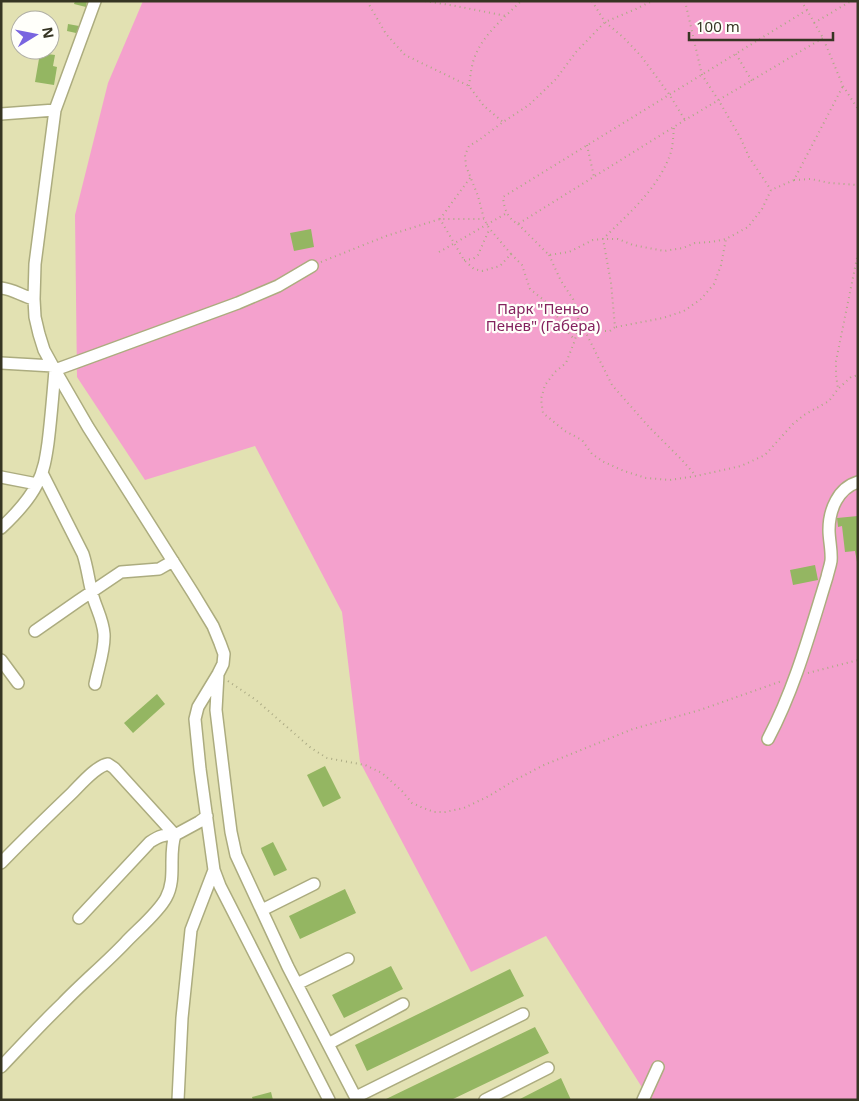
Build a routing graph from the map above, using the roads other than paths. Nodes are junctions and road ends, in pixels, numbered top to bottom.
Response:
1 (95, 1) edge
2 (55, 110) junction
3 (1, 114) edge
4 (312, 266) road end
5 (1, 288) edge
6 (34, 299) junction
7 (1, 363) edge
8 (54, 368) junction
9 (1, 477) edge
10 (39, 479) junction
11 (858, 482) edge
12 (1, 528) edge
13 (172, 562) junction
14 (92, 592) junction
15 (36, 631) dead end
16 (1, 660) edge
17 (218, 674) junction
18 (18, 684) dead end
19 (95, 684) dead end
20 (768, 739) dead end
21 (207, 816) junction
22 (175, 835) junction
23 (1, 864) edge
24 (214, 870) junction
25 (314, 884) dead end
26 (262, 910) junction
27 (79, 918) dead end
28 (348, 959) dead end
29 (297, 984) junction
30 (403, 1004) dead end
31 (523, 1014) dead end
32 (328, 1044) junction
33 (1, 1067) edge
34 (658, 1067) dead end
35 (548, 1068) dead end
36 (356, 1099) edge
37 (178, 1100) edge
38 (329, 1100) edge
39 (486, 1100) edge
40 (644, 1100) edge

1 - 2 street
2 - 3 street
2 - 6 street
4 - 8 street
5 - 6 street
6 - 8 street
7 - 8 street
8 - 10 street
8 - 13 street
9 - 10 street
10 - 12 street
10 - 14 street
11 - 20 street
13 - 14 street
13 - 17 street
14 - 15 street
14 - 19 street
16 - 18 street
17 - 21 street
17 - 26 street
21 - 22 street
21 - 24 street
22 - 23 street
22 - 27 street
22 - 33 street
24 - 37 street
24 - 38 street
25 - 26 street
26 - 29 street
28 - 29 street
29 - 32 street
30 - 32 street
31 - 36 street
32 - 36 street
34 - 40 street
35 - 39 street

